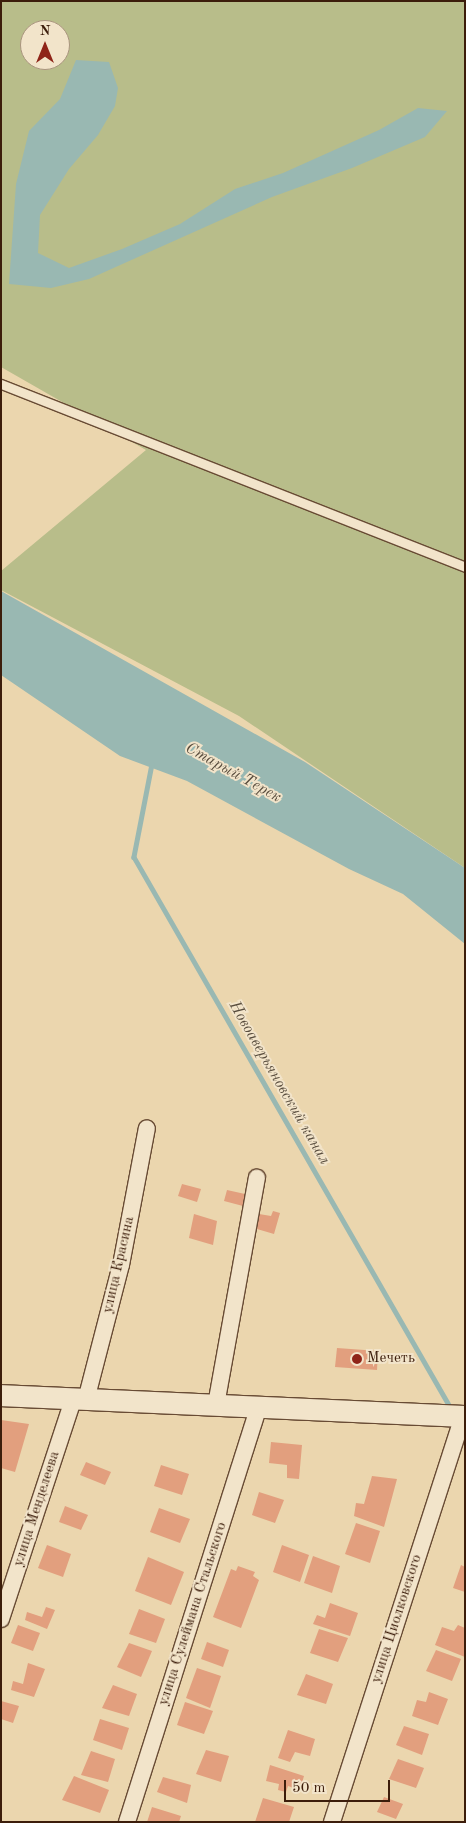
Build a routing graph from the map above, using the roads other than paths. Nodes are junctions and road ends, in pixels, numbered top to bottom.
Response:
1 (1, 384) edge
2 (465, 567) edge
3 (147, 1128) dead end
4 (257, 1178) dead end
5 (1, 1395) edge
6 (80, 1400) junction
7 (216, 1405) junction
8 (259, 1407) junction
9 (464, 1416) edge
10 (1, 1619) edge
11 (127, 1822) edge
12 (332, 1822) edge

1 - 2 lane
3 - 6 street, улица Красина
4 - 7 street
5 - 6 street
6 - 7 street
6 - 10 street, улица Менделеева
7 - 8 street
8 - 9 street
8 - 11 street, улица Сулеймана Стальского
9 - 12 street, улица Циолковского

